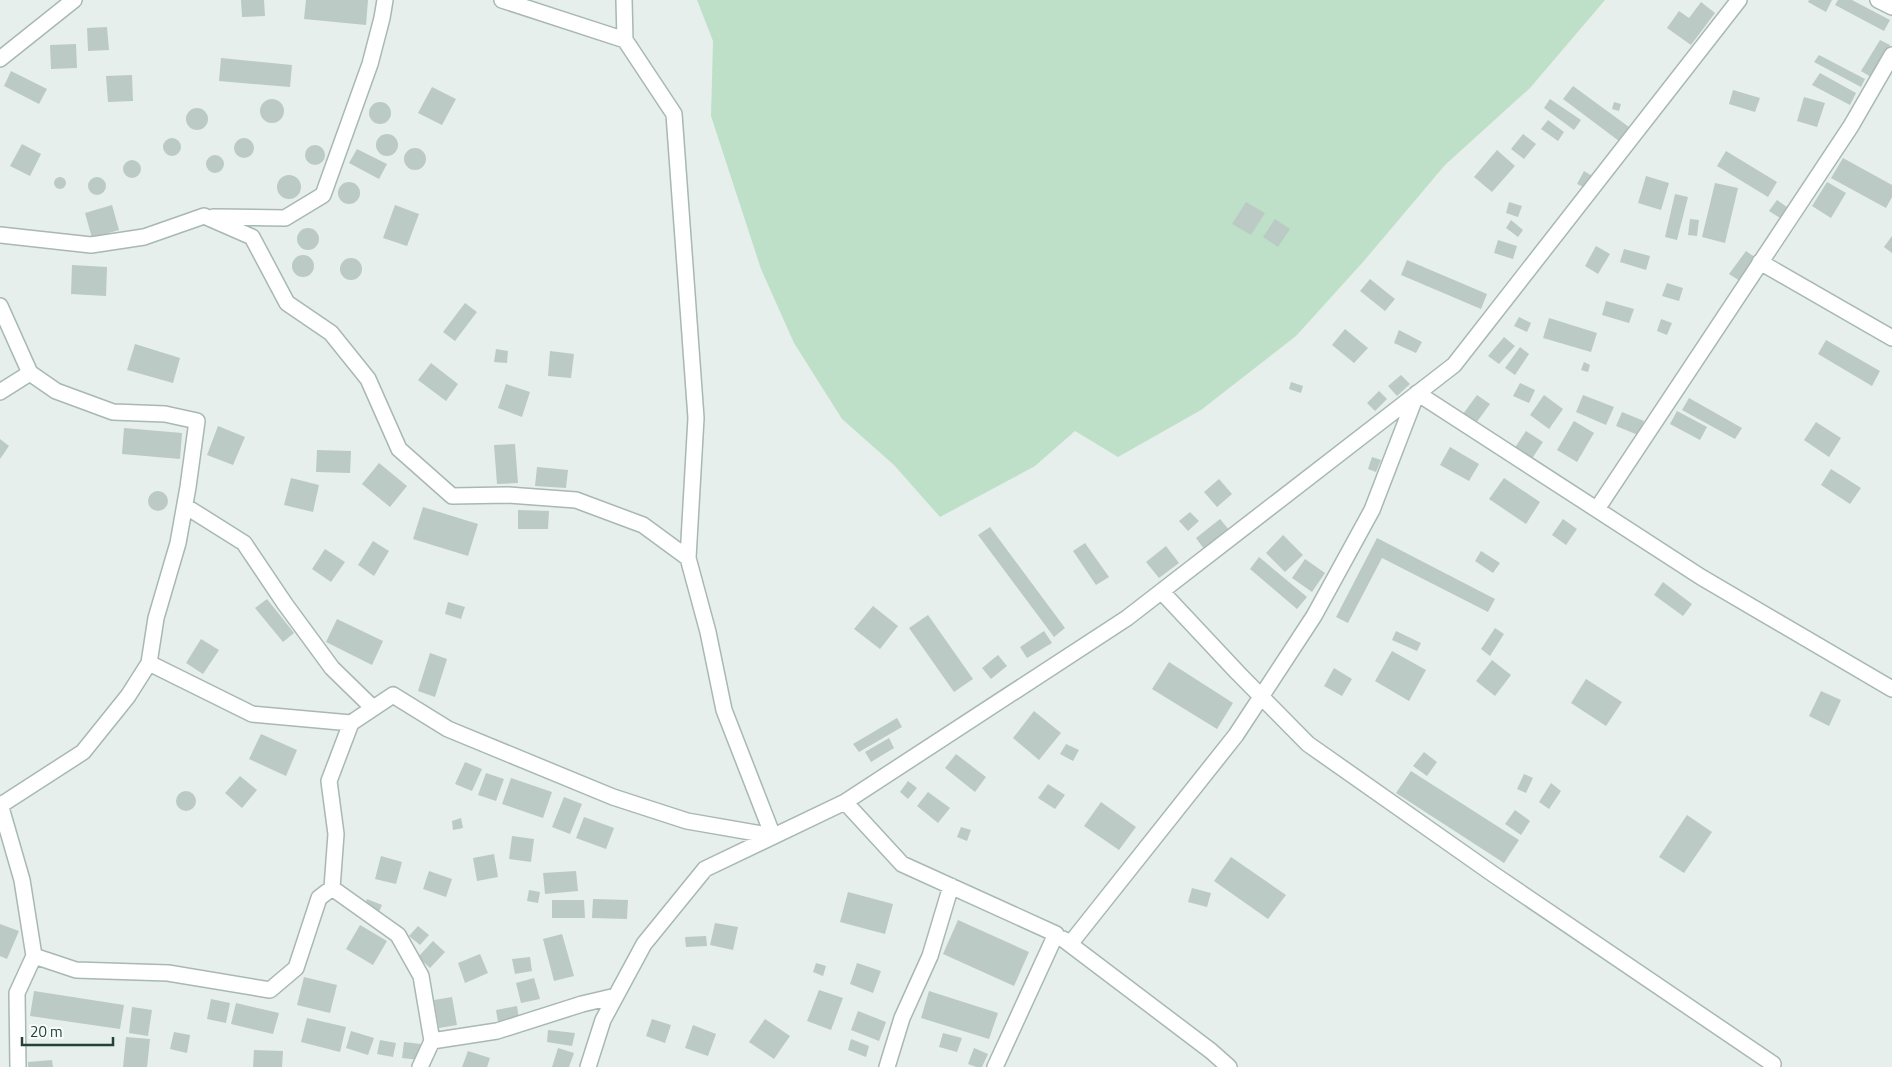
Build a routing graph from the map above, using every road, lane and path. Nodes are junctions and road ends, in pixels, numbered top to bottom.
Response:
1 (74, 0) edge
2 (385, 0) edge
3 (502, 0) edge
4 (624, 0) edge
5 (1739, 0) edge
6 (1878, 0) edge
7 (1892, 7) edge
8 (626, 40) junction
9 (1892, 55) edge
10 (0, 59) edge
11 (204, 216) junction
12 (0, 235) edge
13 (1760, 262) junction
14 (0, 306) edge
15 (1892, 338) edge
16 (30, 373) junction
17 (0, 392) edge
18 (1417, 393) junction
19 (184, 506) junction
20 (1597, 509) junction
21 (688, 558) junction
22 (1162, 592) junction
23 (149, 663) junction
24 (1892, 689) edge
25 (1261, 696) junction
26 (373, 708) junction
27 (351, 723) junction
28 (845, 802) junction
29 (0, 805) edge
30 (773, 836) junction
31 (951, 886) junction
32 (332, 888) junction
33 (1056, 934) junction
34 (1070, 944) junction
35 (34, 956) junction
36 (616, 996) junction
37 (432, 1040) junction
38 (1773, 1064) dead end
39 (18, 1067) edge
40 (420, 1067) edge
41 (588, 1067) edge
42 (887, 1067) edge
43 (995, 1067) edge
44 (1229, 1067) edge

1 - 10 street
2 - 11 street
3 - 8 street
4 - 8 street
5 - 18 street
6 - 7 street
8 - 21 street
9 - 13 street
11 - 12 street
11 - 21 street
13 - 15 street
13 - 20 street
14 - 16 street
16 - 17 street
16 - 19 street
18 - 20 street
18 - 22 street
18 - 25 street
19 - 23 street
19 - 26 street
20 - 24 street
21 - 30 street
22 - 25 street
22 - 28 street
23 - 27 street
23 - 29 street
25 - 34 street
25 - 38 street
26 - 27 street
26 - 30 street
27 - 32 street
28 - 30 street
28 - 31 street
29 - 35 street
30 - 36 street
31 - 33 street
31 - 42 street
32 - 35 street
32 - 37 street
33 - 34 street
33 - 43 street
34 - 44 street
35 - 39 street
36 - 37 street
36 - 41 street
37 - 40 street

